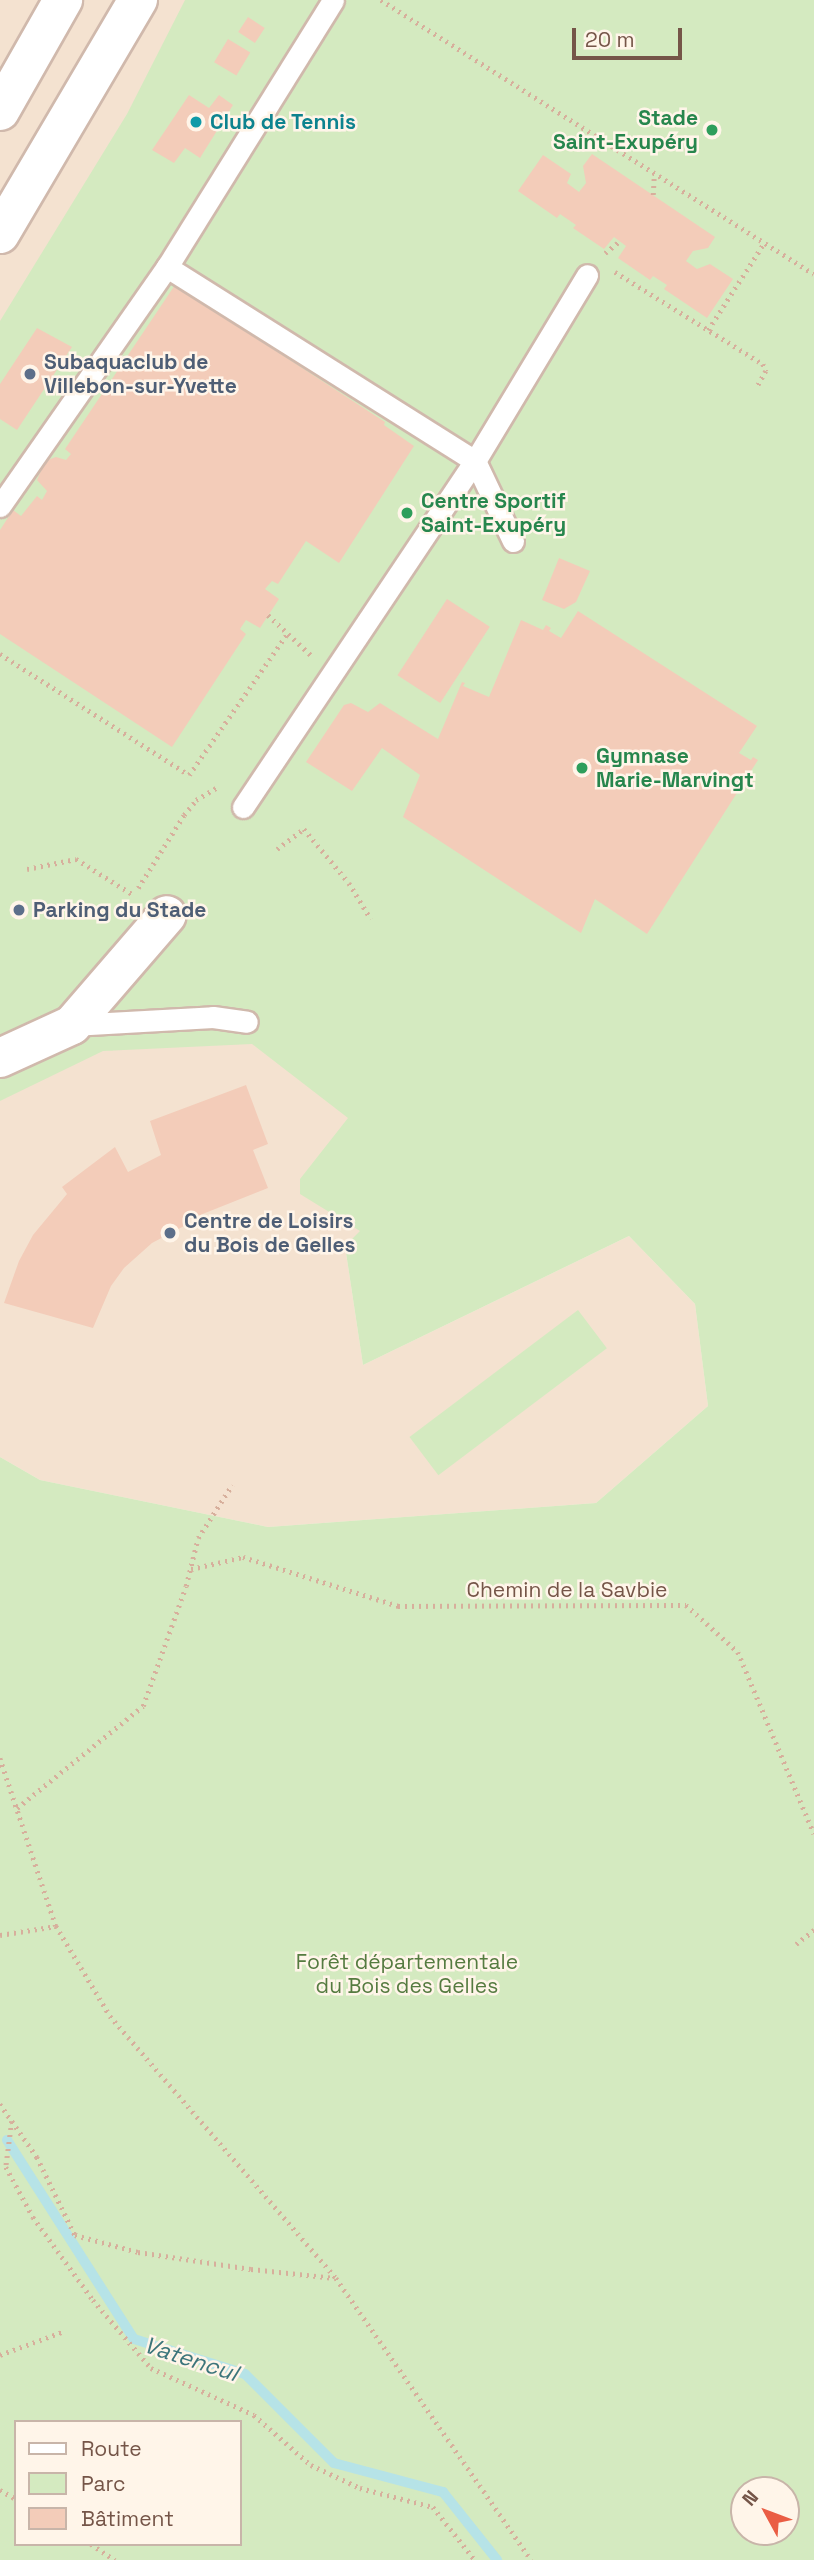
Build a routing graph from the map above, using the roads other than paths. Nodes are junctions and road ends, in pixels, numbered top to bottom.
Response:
1 (63, 0) edge
2 (138, 0) edge
3 (333, 0) edge
4 (0, 111) edge
5 (0, 234) edge
6 (167, 267) junction
7 (587, 275) dead end
8 (475, 461) junction
9 (0, 506) edge
10 (513, 541) dead end
11 (243, 807) dead end
12 (167, 915) dead end
13 (247, 1022) dead end
14 (72, 1025) junction
15 (0, 1058) edge

1 - 4 street
2 - 5 street
3 - 6 lane
6 - 8 lane
6 - 9 lane
7 - 8 lane
8 - 10 lane
8 - 11 lane
12 - 14 street
13 - 14 lane
14 - 15 street

